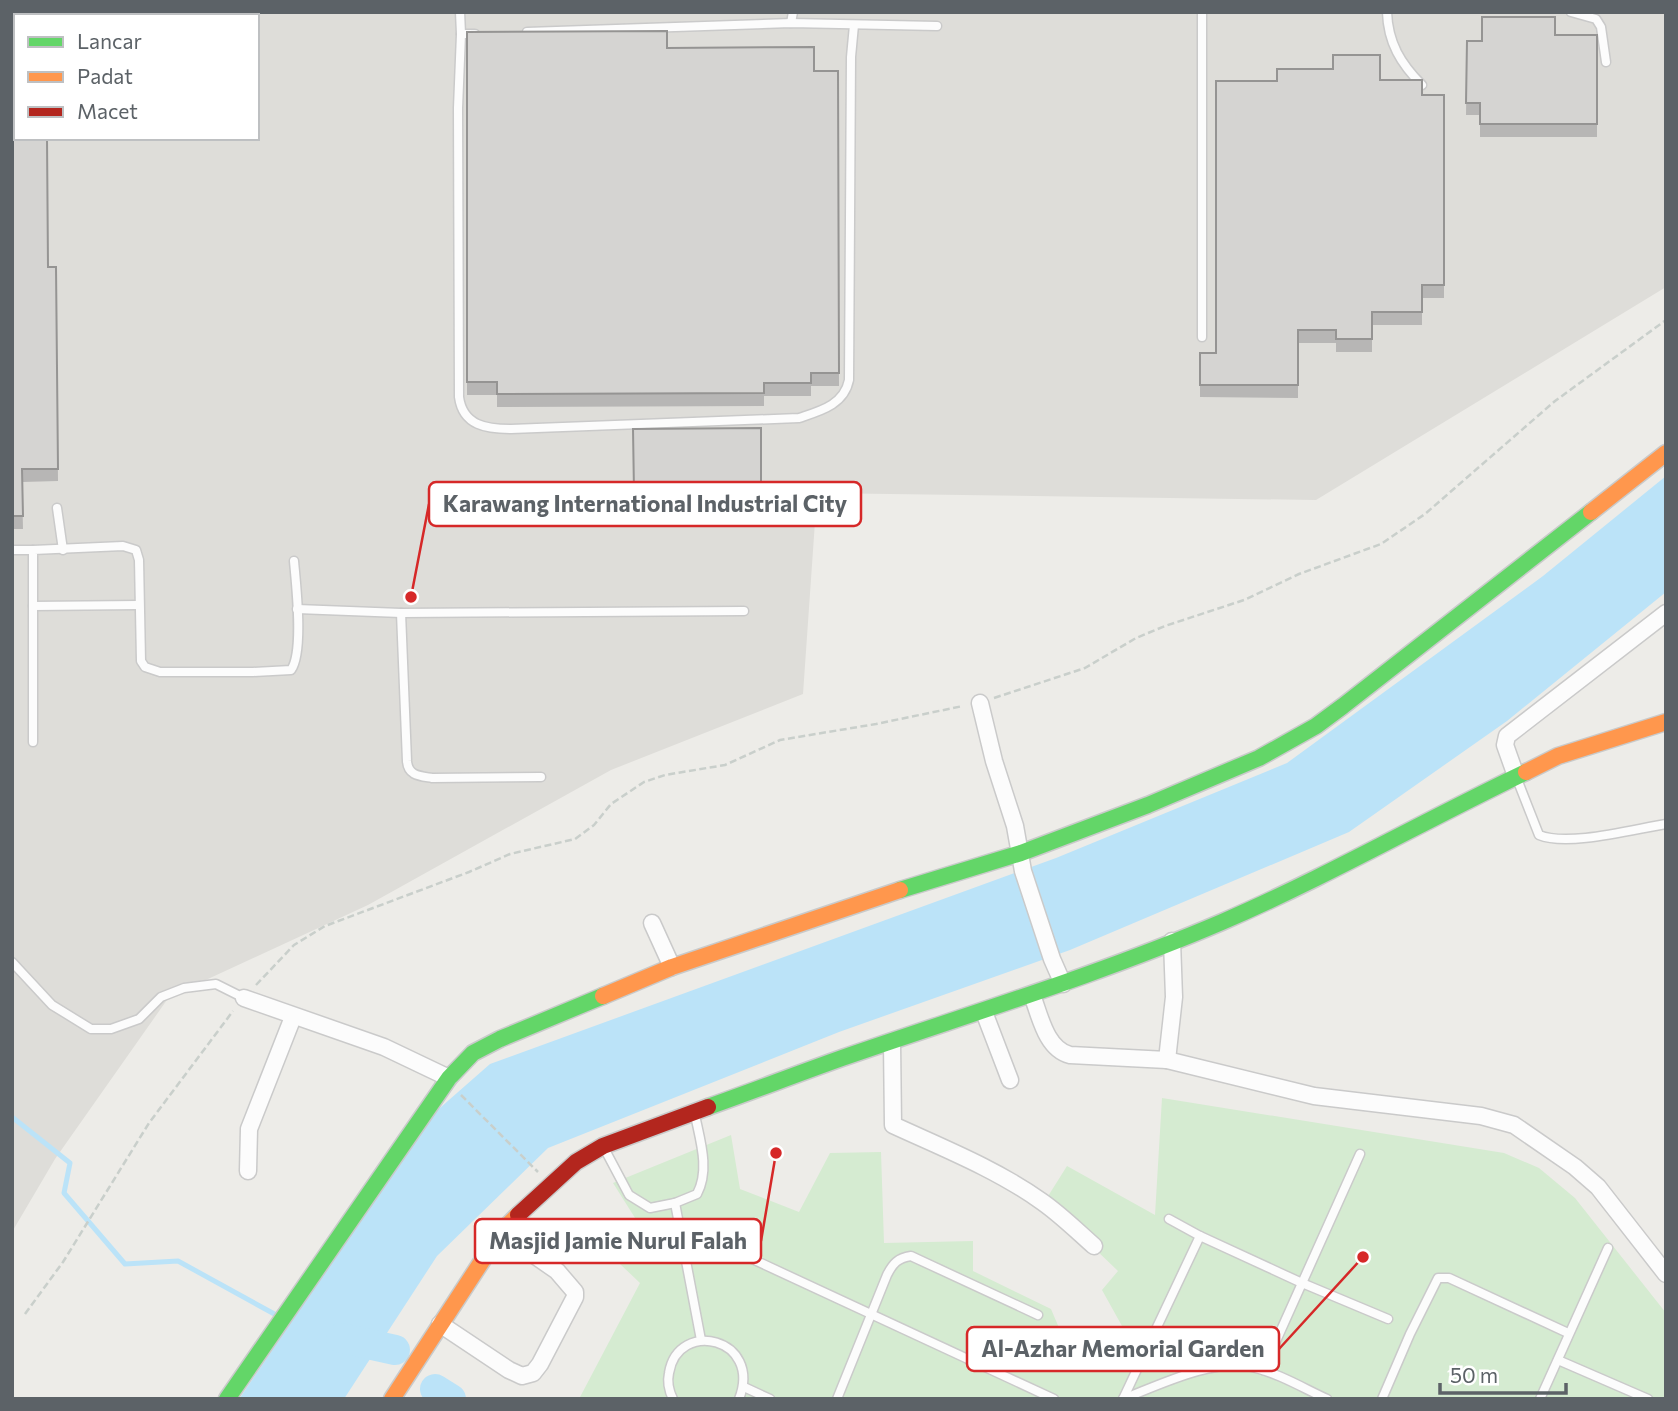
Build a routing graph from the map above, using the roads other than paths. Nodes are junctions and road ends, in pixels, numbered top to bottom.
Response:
1 (460, 12) edge
2 (793, 12) edge
3 (832, 12) edge
4 (1202, 12) edge
5 (1387, 12) edge
6 (1571, 12) edge
7 (791, 23) junction
8 (836, 23) junction
9 (854, 25) junction
10 (937, 26) dead end
11 (513, 32) edge
12 (487, 33) edge
13 (461, 34) junction
14 (1606, 62) dead end
15 (1422, 85) edge
16 (1202, 337) dead end
17 (1666, 453) edge
18 (57, 508) dead end
19 (33, 550) junction
20 (63, 550) junction
21 (12, 551) edge
22 (294, 561) dead end
23 (139, 605) junction
24 (33, 606) junction
25 (297, 609) junction
26 (744, 611) dead end
27 (401, 613) junction
28 (1666, 614) edge
29 (979, 703) road end
30 (1666, 722) edge
31 (33, 742) dead end
32 (1516, 776) junction
33 (541, 777) dead end
34 (1666, 824) edge
35 (1021, 853) junction
36 (652, 923) dead end
37 (1172, 941) junction
38 (12, 962) edge
39 (672, 967) junction
40 (1063, 984) junction
41 (1032, 995) junction
42 (244, 998) joint
43 (984, 1012) junction
44 (293, 1017) junction
45 (892, 1043) junction
46 (1167, 1060) junction
47 (449, 1078) junction
48 (1010, 1080) dead end
49 (695, 1113) junction
50 (603, 1146) junction
51 (1360, 1154) dead end
52 (248, 1171) dead end
53 (675, 1203) junction
54 (1169, 1219) dead end
55 (679, 1225) junction
56 (501, 1232) junction
57 (1200, 1236) junction
58 (1094, 1246) dead end
59 (1608, 1248) dead end
60 (1666, 1274) edge
61 (1302, 1283) junction
62 (870, 1313) junction
63 (1038, 1315) dead end
64 (1388, 1319) dead end
65 (440, 1324) junction
66 (1568, 1333) junction
67 (701, 1340) junction
68 (1558, 1360) junction
69 (1263, 1370) junction
70 (744, 1387) junction
71 (227, 1399) edge
72 (392, 1399) edge
73 (673, 1399) edge
74 (739, 1399) edge
75 (770, 1399) edge
76 (838, 1399) edge
77 (1054, 1399) edge
78 (1123, 1399) edge
79 (1326, 1399) edge
80 (1382, 1399) edge
81 (1540, 1399) edge
82 (1648, 1399) edge

1 - 13 lane
2 - 7 lane
3 - 8 lane
4 - 16 lane
5 - 15 lane
6 - 14 lane
7 - 8 lane
7 - 11 lane
8 - 9 lane
9 - 10 lane
9 - 13 lane
12 - 13 lane
17 - 35 street
18 - 20 lane
19 - 20 lane
19 - 21 lane
19 - 24 lane
20 - 23 lane
22 - 25 lane
23 - 24 lane
23 - 25 lane
24 - 31 lane
25 - 27 lane
26 - 27 lane
27 - 33 lane
28 - 32 street
29 - 35 street
30 - 32 street
32 - 34 lane
32 - 37 street
35 - 39 street
35 - 40 street
36 - 39 street
37 - 40 street
37 - 46 street
38 - 42 lane
39 - 47 street
40 - 41 street
41 - 43 street
41 - 46 street
42 - 44 street
43 - 45 street
43 - 48 street
44 - 47 street
44 - 52 street
45 - 49 street
45 - 58 street
46 - 60 street
47 - 71 street
49 - 50 street
49 - 53 lane
50 - 53 lane
50 - 56 street
51 - 61 lane
53 - 55 lane
54 - 57 lane
55 - 62 lane
55 - 67 lane
56 - 65 street
56 - 65 street
57 - 61 lane
57 - 78 lane
59 - 66 lane
61 - 64 lane
61 - 69 lane
62 - 63 lane
62 - 76 lane
62 - 77 lane
65 - 72 street
66 - 68 lane
66 - 80 lane
67 - 70 lane
67 - 73 lane
68 - 81 lane
68 - 82 lane
69 - 78 lane
69 - 79 lane
70 - 74 lane
70 - 75 lane

